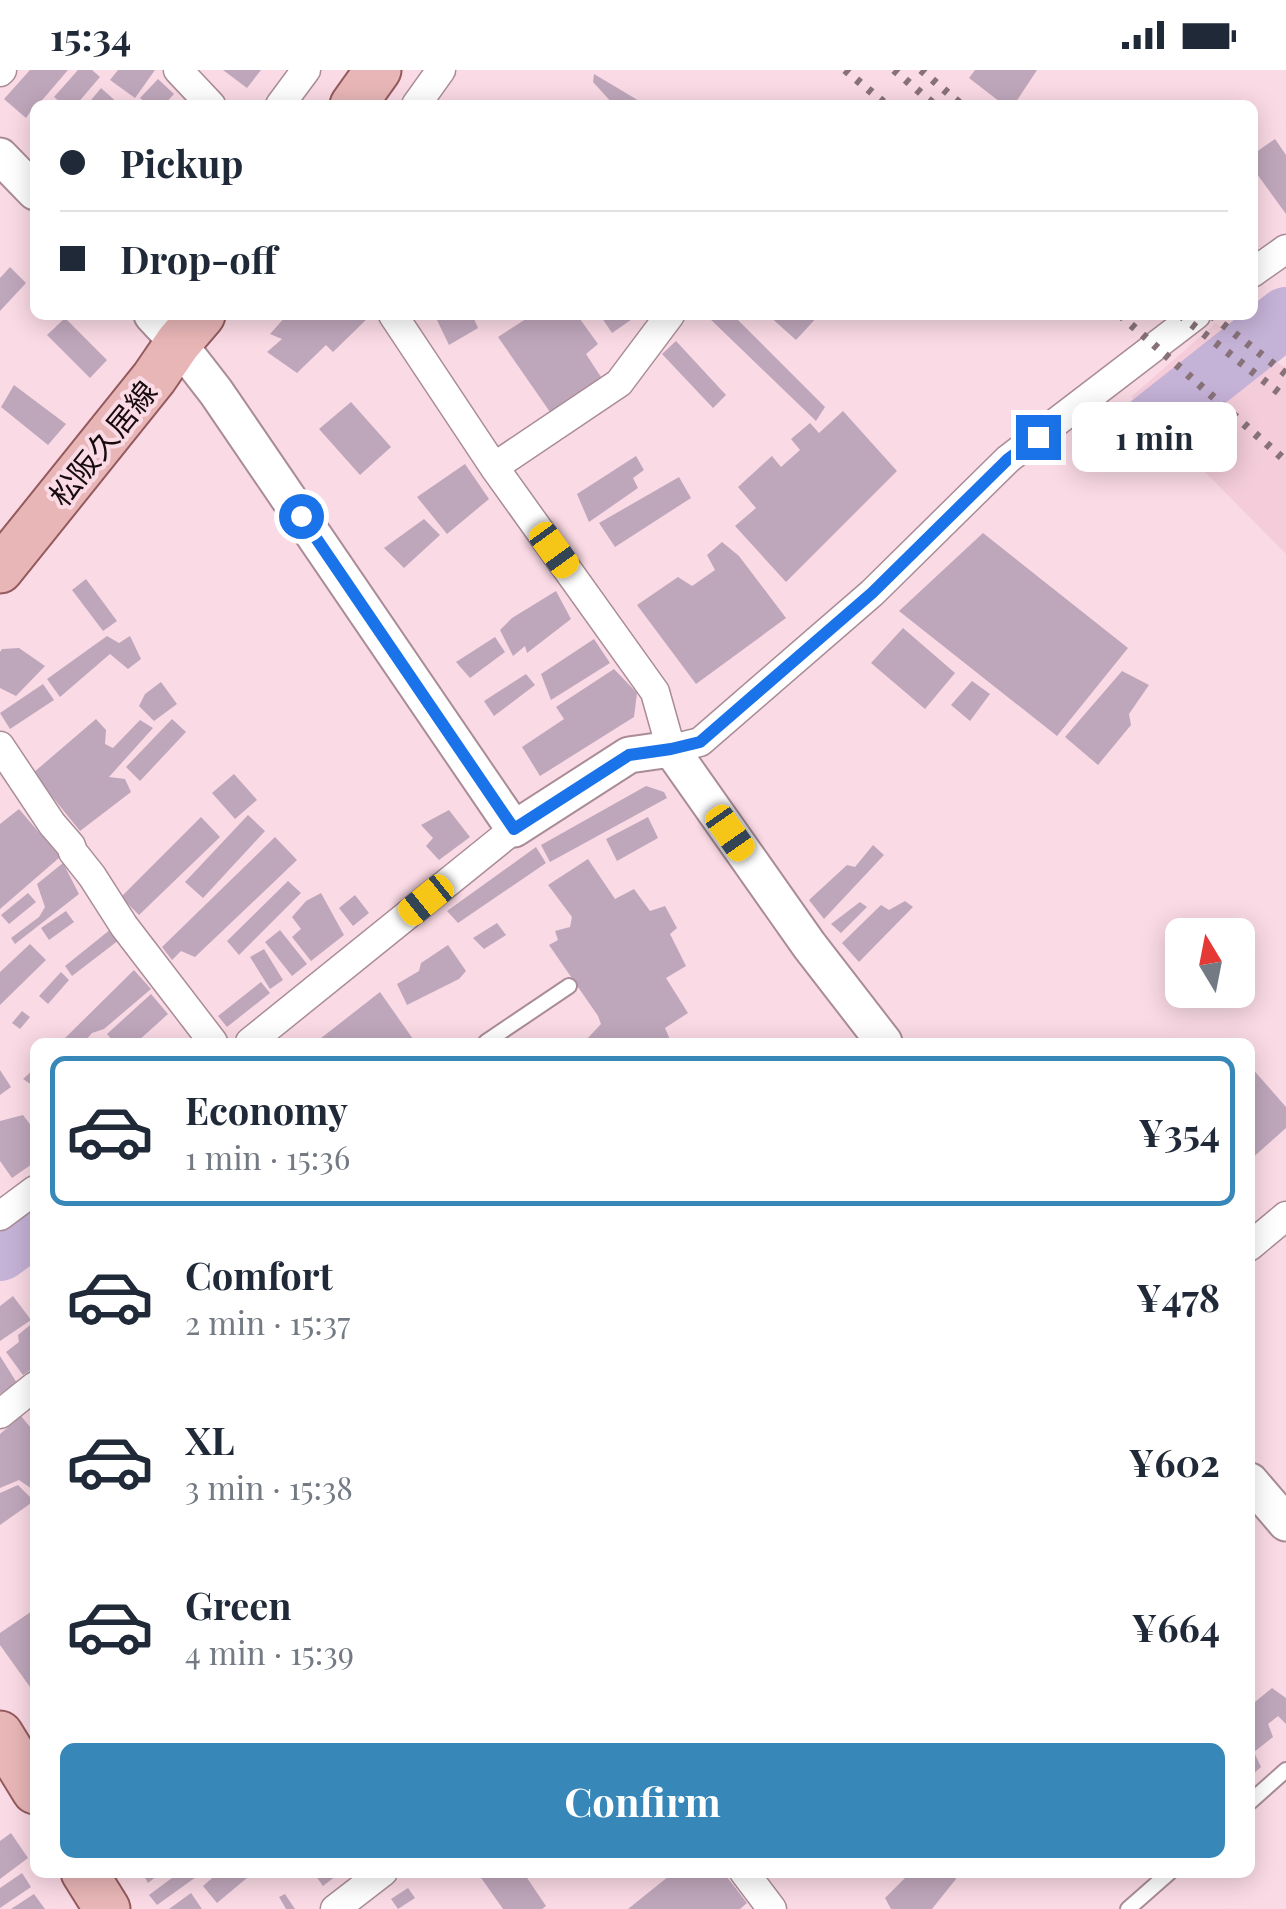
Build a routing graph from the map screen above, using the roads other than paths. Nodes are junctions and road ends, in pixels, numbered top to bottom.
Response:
1 (178, 70) edge
2 (306, 70) edge
3 (378, 70) edge
4 (441, 70) edge
5 (206, 100) edge
6 (284, 100) edge
7 (357, 100) edge
8 (420, 100) edge
9 (0, 156) edge
10 (30, 187) edge
11 (1286, 250) edge
12 (1258, 269) edge
13 (397, 320) edge
14 (666, 320) edge
15 (1190, 320) edge
16 (178, 322) edge
17 (494, 467) junction
18 (0, 570) edge
19 (0, 746) edge
20 (671, 749) junction
21 (514, 829) junction
22 (569, 986) dead end
23 (211, 1038) edge
24 (255, 1038) edge
25 (492, 1038) edge
26 (881, 1038) edge
27 (30, 1194) edge
28 (0, 1216) edge
29 (1286, 1216) edge
30 (1255, 1242) edge
31 (30, 1390) edge
32 (0, 1414) edge
33 (1255, 1487) edge
34 (1286, 1523) edge
35 (0, 1734) edge
36 (1286, 1770) edge
37 (30, 1783) edge
38 (1255, 1798) edge
39 (88, 1878) edge
40 (375, 1878) edge
41 (749, 1878) edge
42 (1163, 1878) edge
43 (107, 1909) edge
44 (335, 1909) edge
45 (772, 1909) edge
46 (1128, 1909) edge

1 - 5 street
2 - 6 street
3 - 7 main road
4 - 8 street
9 - 10 street
11 - 12 street
13 - 17 street
14 - 17 street
15 - 20 street
16 - 18 main road, 松阪久居線
16 - 21 street
17 - 20 street
19 - 23 street
20 - 21 street
20 - 26 street
21 - 24 street
22 - 25 lane
27 - 28 street
29 - 30 street
31 - 32 street
33 - 34 street
35 - 37 main road
36 - 38 lane
39 - 43 main road
40 - 44 street
41 - 45 street
42 - 46 lane

